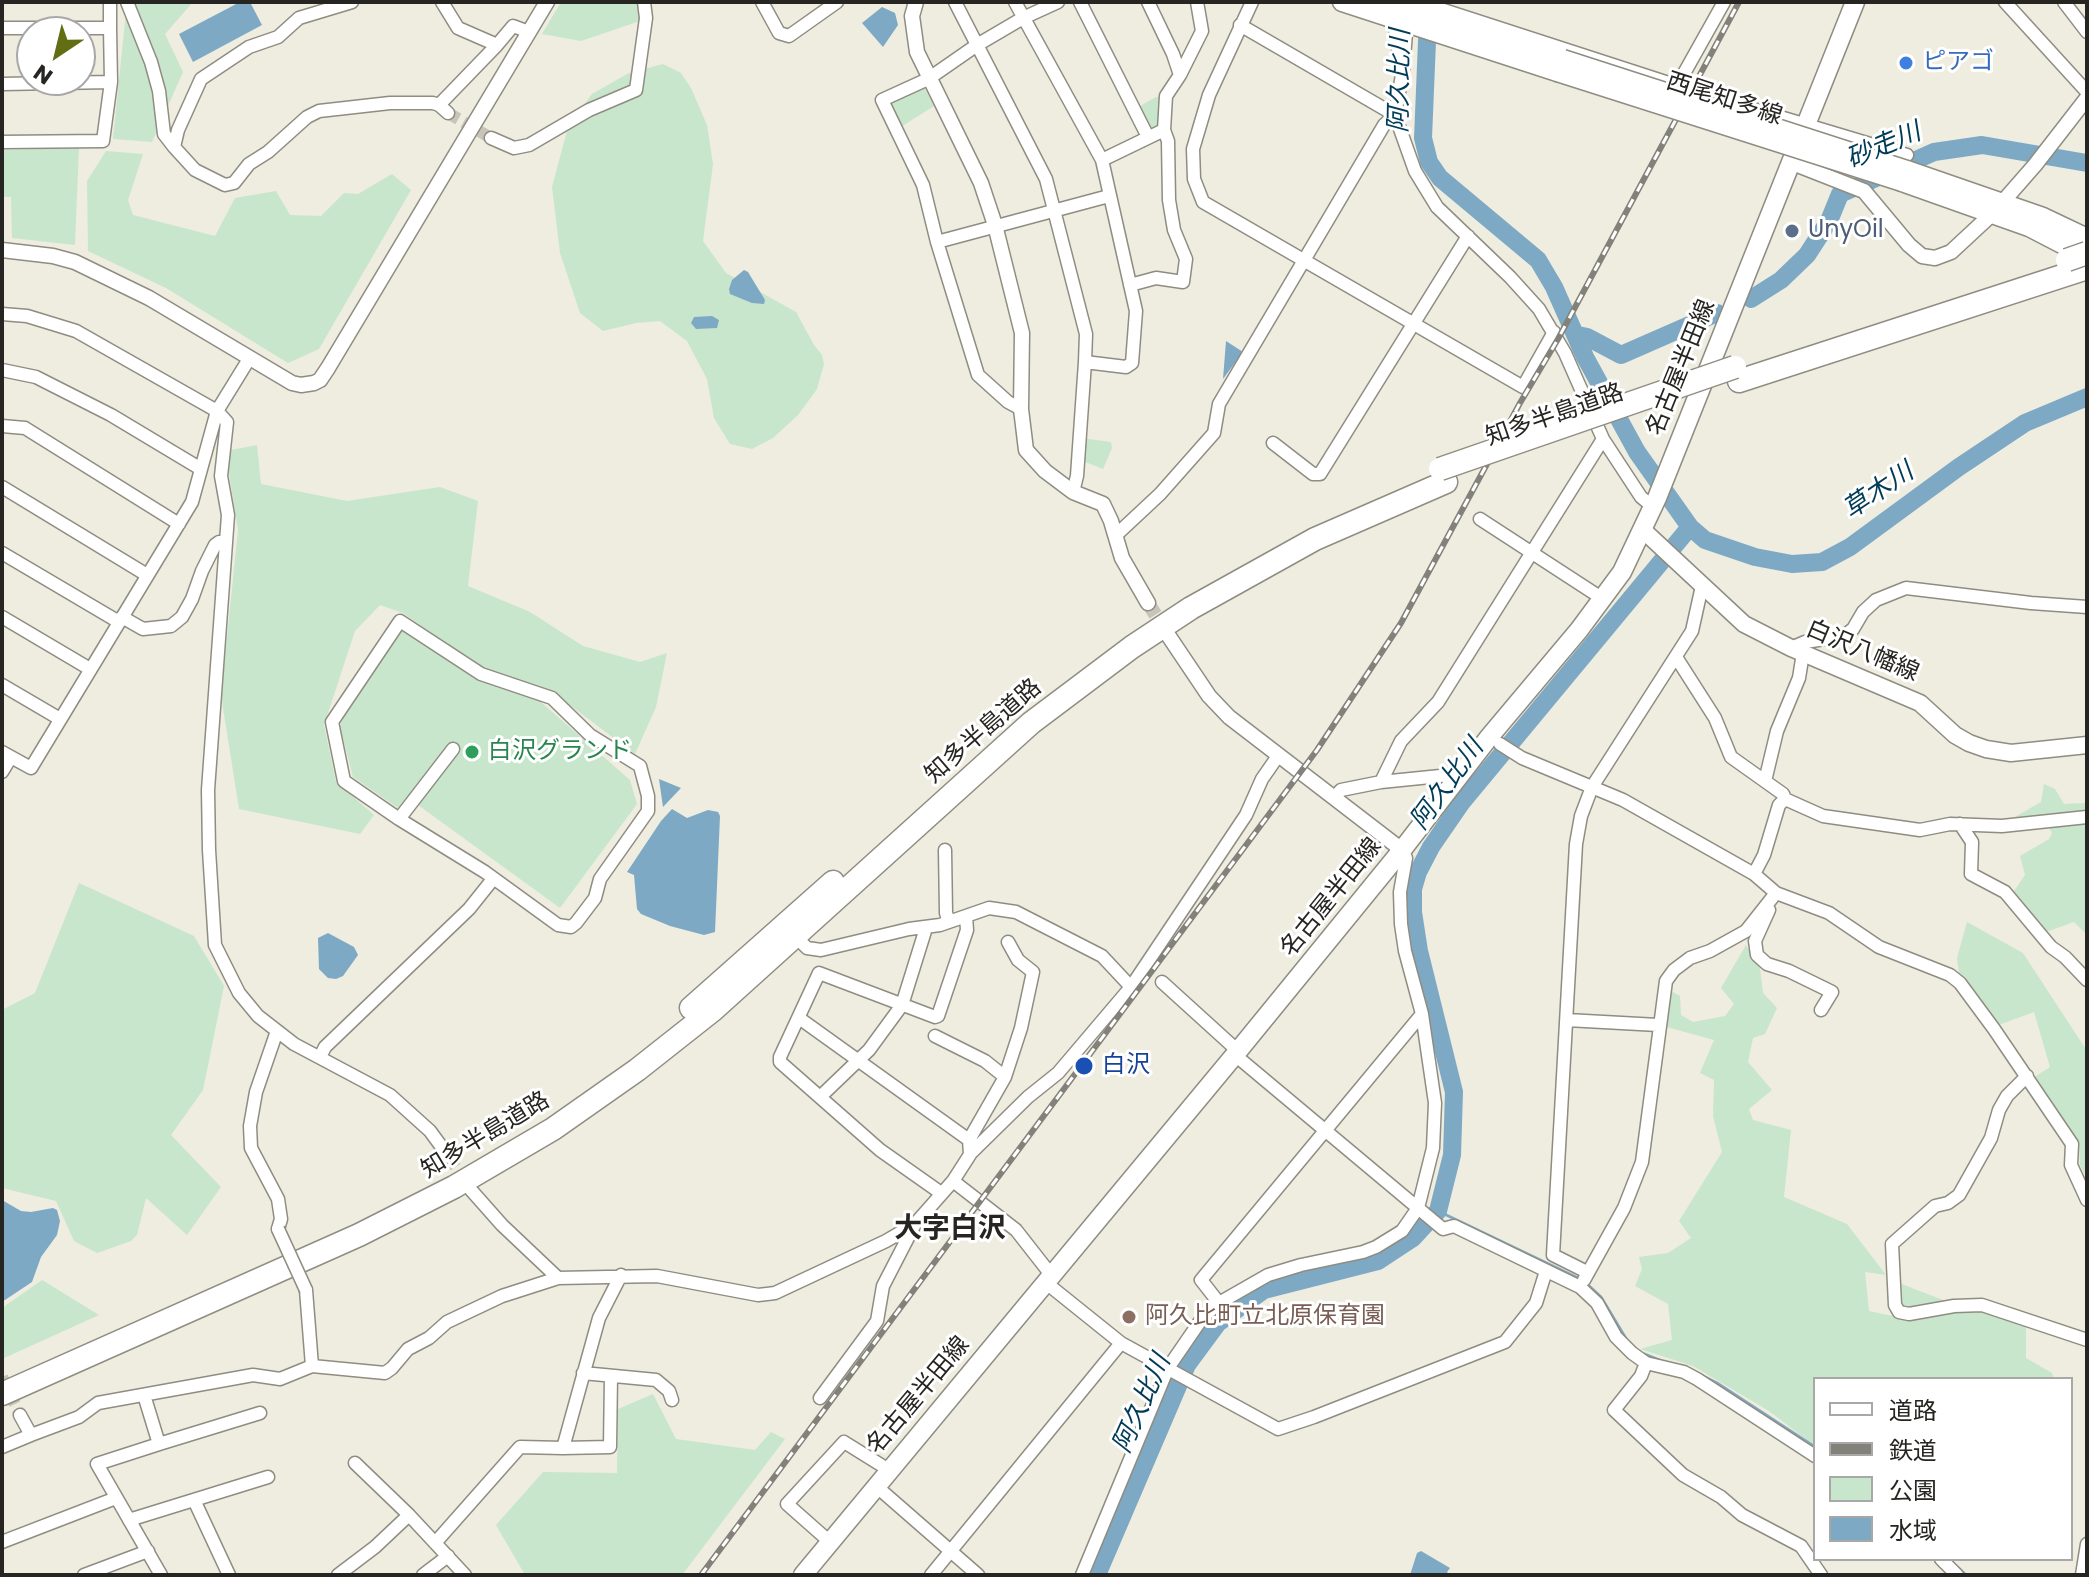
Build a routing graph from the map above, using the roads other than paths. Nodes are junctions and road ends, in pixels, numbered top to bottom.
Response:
1 (110, 2) edge
2 (127, 2) edge
3 (352, 2) edge
4 (442, 2) edge
5 (547, 2) edge
6 (644, 2) edge
7 (762, 2) edge
8 (837, 2) edge
9 (916, 2) edge
10 (955, 2) edge
11 (1015, 2) edge
12 (1058, 2) edge
13 (1080, 2) edge
14 (1148, 2) edge
15 (1197, 2) edge
16 (1252, 2) edge
17 (1342, 2) edge
18 (1383, 2) edge
19 (1724, 2) edge
20 (1855, 2) edge
21 (2005, 2) edge
22 (2064, 2) edge
23 (1448, 6) edge
24 (1023, 18) junction
25 (1408, 21) edge
26 (1240, 25) junction
27 (2, 28) edge
28 (110, 28) junction
29 (529, 32) junction
30 (2087, 32) edge
31 (497, 45) junction
32 (977, 45) junction
33 (1180, 75) junction
34 (928, 79) junction
35 (111, 82) junction
36 (2, 84) edge
37 (1703, 94) dead end
38 (2087, 95) edge
39 (1395, 115) junction
40 (1805, 125) junction
41 (1164, 130) junction
42 (1148, 137) junction
43 (491, 138) tunnel mouth
44 (2, 142) edge
45 (174, 147) junction
46 (1102, 160) junction
47 (1790, 162) junction
48 (1905, 169) junction
49 (1109, 196) junction
50 (1998, 207) junction
51 (1055, 209) junction
52 (995, 225) junction
53 (1468, 236) junction
54 (2087, 238) edge
55 (937, 242) junction
56 (2, 250) edge
57 (1306, 260) junction
58 (2081, 262) edge
59 (1130, 285) junction
60 (2, 314) edge
61 (1414, 322) junction
62 (1554, 332) junction
63 (249, 359) junction
64 (1085, 362) junction
65 (2, 370) edge
66 (1021, 409) junction
67 (217, 411) junction
68 (2, 426) edge
69 (1603, 439) junction
70 (1273, 443) dead end
71 (201, 469) junction
72 (1443, 475) junction
73 (2, 487) edge
74 (1073, 492) junction
75 (1655, 502) junction
76 (1480, 519) dead end
77 (179, 524) junction
78 (1643, 530) junction
79 (1115, 536) junction
80 (226, 542) junction
81 (1532, 552) junction
82 (2, 553) edge
83 (147, 575) junction
84 (1702, 586) junction
85 (1603, 599) junction
86 (1148, 603) tunnel mouth
87 (2087, 607) edge
88 (2, 617) edge
89 (121, 619) junction
90 (1168, 635) tunnel mouth
91 (1797, 651) junction
92 (1676, 657) junction
93 (90, 669) junction
94 (2, 685) edge
95 (60, 719) junction
96 (1500, 743) junction
97 (2087, 745) edge
98 (453, 749) dead end
99 (6, 755) edge
100 (1278, 756) junction
101 (2, 772) edge
102 (1460, 774) junction
103 (1765, 781) junction
104 (1381, 782) junction
105 (1592, 787) junction
106 (1334, 798) junction
107 (1785, 799) junction
108 (2087, 817) edge
109 (399, 819) junction
110 (1960, 824) junction
111 (945, 850) dead end
112 (1402, 850) junction
113 (1754, 874) junction
114 (493, 879) junction
115 (1773, 898) junction
116 (966, 916) junction
117 (949, 922) junction
118 (926, 928) junction
119 (801, 942) dead end
120 (1008, 942) dead end
121 (2087, 980) edge
122 (1162, 982) dead end
123 (1131, 987) junction
124 (902, 1005) junction
125 (1821, 1010) dead end
126 (1422, 1014) junction
127 (799, 1018) junction
128 (1567, 1020) junction
129 (1658, 1025) junction
130 (277, 1031) junction
131 (935, 1036) dead end
132 (1236, 1053) junction
133 (320, 1057) junction
134 (859, 1060) junction
135 (2027, 1076) junction
136 (1005, 1077) junction
137 (820, 1097) junction
138 (1325, 1131) junction
139 (969, 1147) junction
140 (449, 1157) tunnel mouth
141 (953, 1181) junction
142 (471, 1190) tunnel mouth
143 (941, 1193) junction
144 (2087, 1200) edge
145 (1418, 1208) junction
146 (915, 1224) junction
147 (1546, 1271) junction
148 (621, 1275) junction
149 (558, 1278) junction
150 (1049, 1279) junction
151 (1584, 1280) junction
152 (1219, 1303) junction
153 (2087, 1340) edge
154 (1121, 1343) junction
155 (1646, 1363) junction
156 (312, 1366) junction
157 (1168, 1368) junction
158 (583, 1373) junction
159 (611, 1376) junction
160 (2, 1378) edge
161 (2, 1394) edge
162 (144, 1395) junction
163 (820, 1398) dead end
164 (672, 1400) dead end
165 (260, 1413) dead end
166 (20, 1415) tunnel mouth
167 (31, 1435) junction
168 (159, 1444) junction
169 (2, 1447) edge
170 (563, 1448) junction
171 (1813, 1455) edge
172 (355, 1463) dead end
173 (889, 1470) junction
174 (268, 1477) dead end
175 (876, 1486) junction
176 (116, 1498) junction
177 (194, 1500) junction
178 (409, 1515) junction
179 (129, 1520) junction
180 (2, 1542) edge
181 (830, 1542) junction
182 (435, 1543) junction
183 (2087, 1544) edge
184 (148, 1551) junction
185 (950, 1552) junction
186 (448, 1556) junction
187 (84, 1575) edge
188 (161, 1575) edge
189 (229, 1575) edge
190 (338, 1575) edge
191 (423, 1575) edge
192 (465, 1575) edge
193 (803, 1575) edge
194 (931, 1575) edge
195 (978, 1575) edge
196 (1082, 1575) edge
197 (1821, 1575) edge
198 (2082, 1575) edge

1 - 28 street
2 - 45 street
3 - 45 street
4 - 31 street
5 - 29 street
6 - 43 street
7 - 8 street
9 - 34 street
10 - 32 street
11 - 24 street
12 - 24 street
13 - 42 street
14 - 33 street
15 - 33 street
16 - 26 street
17 - 25 main road, 西尾知多線
18 - 25 main road, 西尾知多線
19 - 23 street
20 - 40 main road, 名古屋半田線
21 - 38 street
22 - 30 street
23 - 25 street
24 - 32 street
24 - 46 street
25 - 39 street
25 - 48 main road, 西尾知多線, bridge
26 - 39 street
26 - 57 street
27 - 28 street
28 - 35 street
29 - 31 street
29 - 63 street
31 - 45 street
32 - 34 street
32 - 51 street
33 - 41 street
34 - 52 street
34 - 55 street
35 - 36 street
35 - 44 street
37 - 40 street
38 - 50 street
39 - 53 street
39 - 57 street
40 - 47 main road, 名古屋半田線
40 - 48 street
41 - 42 street
41 - 59 street
42 - 46 street
46 - 49 street
47 - 50 street
47 - 75 main road, 名古屋半田線
48 - 50 main road, 西尾知多線
49 - 51 street
49 - 59 street
50 - 54 main road, 西尾知多線
50 - 58 main road, 西尾知多線
51 - 52 street
51 - 64 street
52 - 55 street
52 - 66 street
53 - 61 street
53 - 62 street
55 - 66 street
56 - 63 street
57 - 61 street
57 - 79 street
58 - 72 highway, 知多半島道路
59 - 64 street
60 - 67 street
61 - 62 street
61 - 70 street
62 - 69 street
63 - 67 street
64 - 74 street
65 - 71 street
66 - 74 street
67 - 71 street
67 - 80 street
68 - 77 street
69 - 75 street
69 - 81 street
71 - 77 street
72 - 160 highway, 知多半島道路
72 - 161 highway, 知多半島道路
73 - 83 street
74 - 79 street
75 - 78 main road, 名古屋半田線
76 - 81 street
77 - 83 street
78 - 84 main road, 白沢八幡線
78 - 85 main road, 名古屋半田線
79 - 86 street
80 - 89 street
80 - 130 street
81 - 85 street
81 - 104 street
82 - 89 street
83 - 89 street
84 - 91 main road, 白沢八幡線
84 - 92 street
85 - 96 main road, 名古屋半田線
87 - 91 street
88 - 93 street
89 - 93 street
90 - 100 street
91 - 97 main road, 白沢八幡線
91 - 103 street
92 - 103 street
92 - 105 street
93 - 95 street
94 - 95 street
95 - 99 street
96 - 102 main road, 名古屋半田線
96 - 105 street
98 - 109 street
99 - 101 street
100 - 106 street
100 - 123 street
102 - 104 street
102 - 112 main road, 名古屋半田線
103 - 107 street
104 - 106 street
105 - 113 street
105 - 128 street
106 - 112 street
107 - 110 street
107 - 113 street
108 - 110 street
109 - 114 street
109 - 114 street
110 - 121 street
111 - 117 street
112 - 126 street
112 - 132 main road, 名古屋半田線
113 - 115 street
114 - 133 street
115 - 125 street
115 - 129 street
115 - 135 street
116 - 117 street
116 - 123 street
116 - 124 street
117 - 118 street
118 - 119 street
118 - 124 street
120 - 136 street
122 - 132 street
123 - 139 street
124 - 127 street
124 - 134 street
126 - 138 street
126 - 145 street
127 - 134 street
127 - 137 street
128 - 129 street
128 - 151 street
129 - 151 street
130 - 133 street
130 - 156 street, bridge
131 - 136 street
132 - 138 street
132 - 150 main road, 名古屋半田線
133 - 140 street
134 - 137 street
134 - 139 street
135 - 144 street
135 - 153 street
136 - 139 street
137 - 143 street
138 - 145 street
138 - 152 street
139 - 141 street
141 - 143 street
141 - 150 street
142 - 149 street
143 - 146 street
145 - 147 street
145 - 152 street
146 - 148 street
146 - 163 street
147 - 151 street
147 - 157 street
148 - 149 street
148 - 158 street
149 - 156 street
150 - 154 street
150 - 173 main road, 名古屋半田線
151 - 155 street
152 - 157 street
154 - 157 street
154 - 185 street
155 - 171 street
155 - 197 street
156 - 162 street
157 - 196 street
158 - 159 street
158 - 170 street
159 - 164 street
159 - 170 street
162 - 167 street
162 - 168 street
165 - 168 street
166 - 167 street
167 - 169 street
168 - 176 street
170 - 182 street
172 - 178 street
173 - 175 main road, 名古屋半田線
173 - 181 street
174 - 177 street
175 - 181 main road, 名古屋半田線
175 - 185 street
176 - 179 street
176 - 180 street
177 - 179 street
177 - 189 street
178 - 182 street
178 - 190 street
179 - 184 street
181 - 193 main road, 名古屋半田線
182 - 186 street
183 - 198 street
184 - 187 street
184 - 188 street
185 - 194 street
185 - 195 street
186 - 191 street
186 - 192 street

